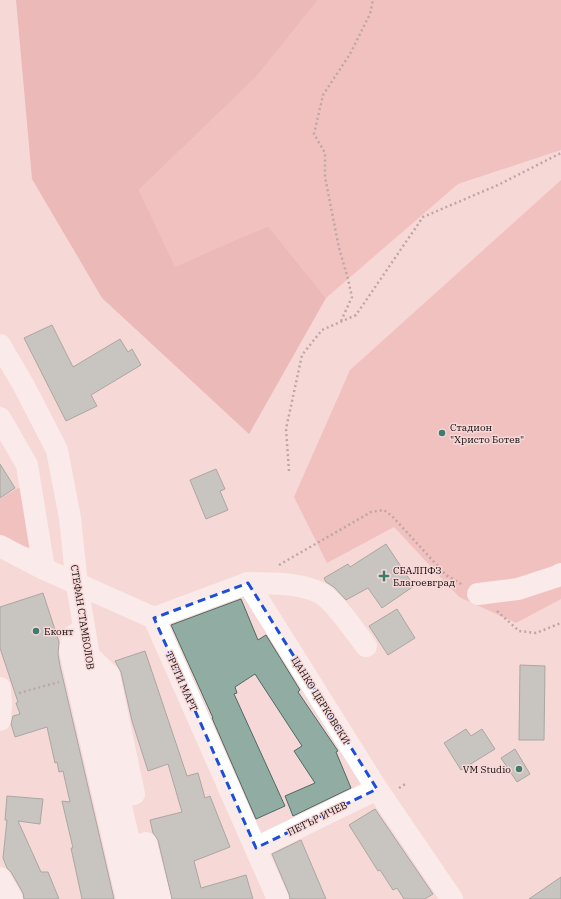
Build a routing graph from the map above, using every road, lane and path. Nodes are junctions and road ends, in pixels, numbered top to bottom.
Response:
1 (373, 0) edge
2 (561, 153) edge
3 (341, 321) junction
4 (0, 345) edge
5 (0, 418) edge
6 (57, 450) junction
7 (27, 465) junction
8 (289, 471) dead end
9 (0, 546) edge
10 (275, 567) dead end
11 (44, 569) junction
12 (561, 574) edge
13 (248, 583) junction
14 (77, 585) junction
15 (478, 594) junction
16 (154, 618) junction
17 (561, 623) edge
18 (84, 628) junction
19 (366, 646) dead end
20 (89, 656) junction
21 (76, 678) junction
22 (0, 693) edge
23 (0, 720) edge
24 (378, 789) junction
25 (256, 848) junction
26 (0, 878) edge
27 (12, 899) edge
28 (127, 899) edge
29 (144, 899) edge
30 (160, 899) edge
31 (278, 899) edge
32 (452, 899) edge

1 - 3 path
2 - 3 path
3 - 8 path
4 - 6 street, СТЕФАН СТАМБОЛОВ
5 - 7 street
6 - 7 street
6 - 14 street, СТЕФАН СТАМБОЛОВ
7 - 11 street
9 - 11 street
10 - 15 path
11 - 14 street
12 - 15 street
13 - 16 street
13 - 19 street
13 - 24 street, ЦАНКО ЦЕРКОВСКИ
14 - 16 street
14 - 18 street, СТЕФАН СТАМБОЛОВ
15 - 17 path
16 - 25 street, ТРЕТИ МАРТ
18 - 20 street, СТЕФАН СТАМБОЛОВ
18 - 21 street
20 - 29 street, СТЕФАН СТАМБОЛОВ
20 - 30 street
21 - 22 path
21 - 28 street
22 - 23 street
24 - 25 street, ПЕТЪР ИЧЕВ
24 - 32 street, ЦАНКО ЦЕРКОВСКИ
25 - 31 street, ТРЕТИ МАРТ
26 - 27 street

